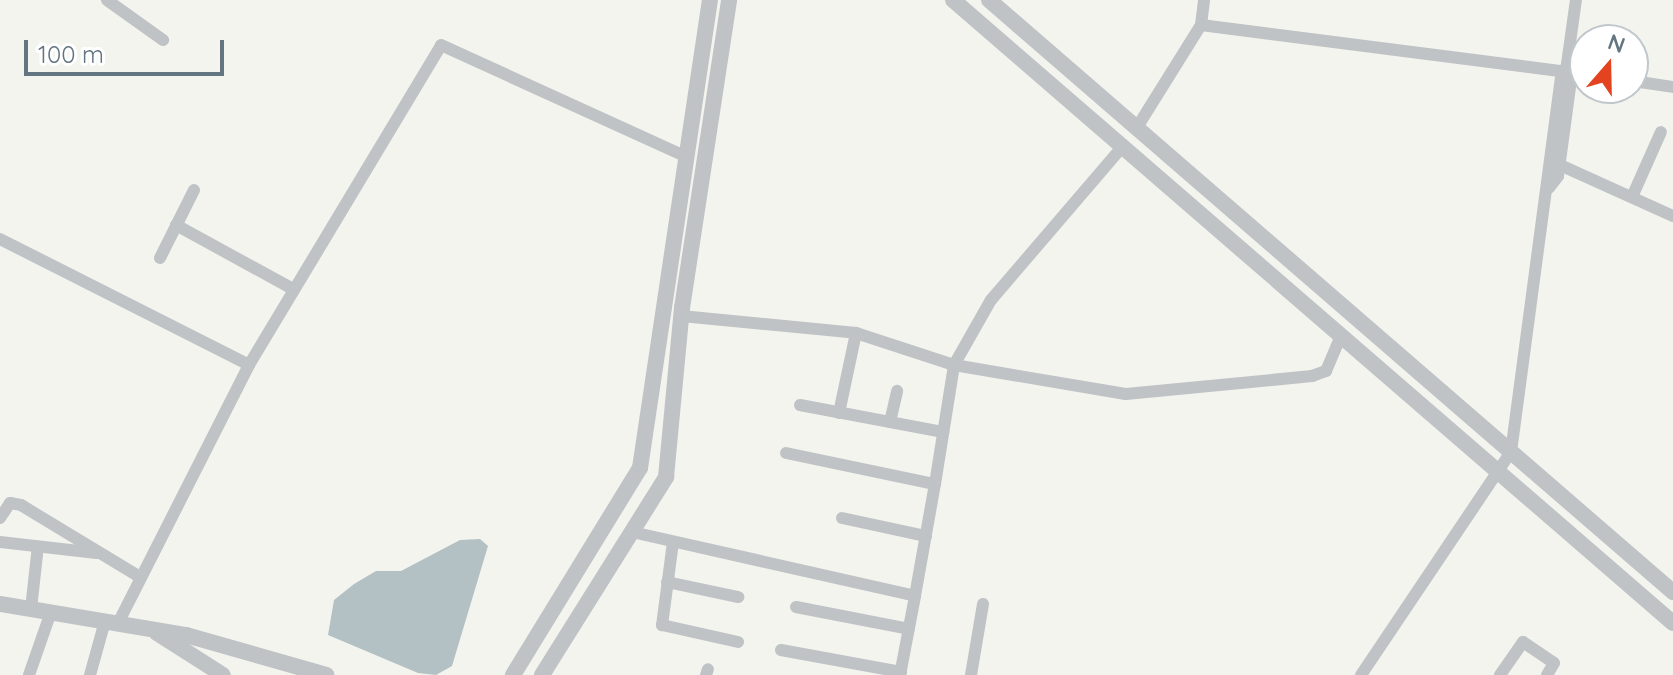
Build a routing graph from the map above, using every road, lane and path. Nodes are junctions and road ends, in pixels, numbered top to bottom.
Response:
1 (107, 0) edge
2 (710, 0) edge
3 (729, 0) edge
4 (953, 0) edge
5 (989, 0) edge
6 (1204, 0) edge
7 (1576, 0) edge
8 (1574, 24) edge
9 (1201, 25) junction
10 (163, 40) dead end
11 (1569, 72) edge
12 (1569, 83) edge
13 (1649, 83) edge
14 (1673, 87) edge
15 (1569, 89) edge
16 (1136, 129) junction
17 (1661, 132) dead end
18 (1122, 147) junction
19 (685, 156) junction
20 (1560, 165) junction
21 (1549, 188) junction
22 (194, 190) dead end
23 (1632, 197) junction
24 (1673, 216) edge
25 (176, 225) junction
26 (0, 239) edge
27 (160, 258) dead end
28 (293, 289) junction
29 (681, 316) junction
30 (856, 333) junction
31 (1341, 336) junction
32 (249, 365) junction
33 (954, 365) junction
34 (897, 391) dead end
35 (800, 405) dead end
36 (839, 413) junction
37 (890, 422) junction
38 (943, 432) junction
39 (1511, 452) junction
40 (786, 453) dead end
41 (1497, 471) junction
42 (935, 484) junction
43 (0, 518) edge
44 (842, 518) dead end
45 (632, 532) junction
46 (926, 536) junction
47 (0, 542) edge
48 (673, 542) junction
49 (38, 546) junction
50 (99, 553) junction
51 (140, 577) junction
52 (667, 582) junction
53 (1673, 592) edge
54 (915, 596) junction
55 (738, 597) dead end
56 (0, 604) edge
57 (983, 604) dead end
58 (796, 607) dead end
59 (31, 609) junction
60 (51, 612) junction
61 (111, 622) junction
62 (1673, 623) edge
63 (150, 629) junction
64 (909, 629) junction
65 (738, 642) dead end
66 (781, 650) dead end
67 (900, 673) edge
68 (29, 675) edge
69 (90, 675) edge
70 (223, 675) edge
71 (326, 675) edge
72 (513, 675) edge
73 (542, 675) edge
74 (971, 675) edge
75 (1361, 675) edge
76 (1500, 675) edge
77 (1547, 675) edge

1 - 10 street
2 - 19 street
3 - 29 street
4 - 18 street
5 - 16 street
6 - 9 street
7 - 8 street
9 - 11 street
9 - 16 street
12 - 21 street
13 - 14 street
15 - 20 street
16 - 39 street
17 - 23 street
18 - 31 street
18 - 33 street
19 - 28 street
19 - 72 street
20 - 21 street
20 - 23 street
21 - 39 street
22 - 25 street
23 - 24 street
25 - 27 street
25 - 28 street
26 - 32 street
28 - 32 street
29 - 30 street
29 - 45 street
30 - 33 street
30 - 36 street
31 - 33 street
31 - 41 street
32 - 51 street
33 - 38 street
34 - 37 street
35 - 36 street
36 - 37 street
37 - 38 street
38 - 42 street
39 - 41 street
39 - 53 street
40 - 42 street
41 - 62 street
41 - 75 street
42 - 46 street
43 - 50 street
44 - 46 street
45 - 48 street
45 - 73 street
46 - 54 street
47 - 49 street
48 - 52 street
48 - 54 street
49 - 50 street
49 - 59 street
50 - 51 street
51 - 61 street
52 - 55 street
52 - 65 street
54 - 64 street
56 - 59 street
57 - 74 street
58 - 64 street
59 - 60 street
60 - 61 street
60 - 68 street
61 - 63 street
61 - 69 street
63 - 70 street
63 - 71 street
64 - 67 street
66 - 67 street
76 - 77 street

